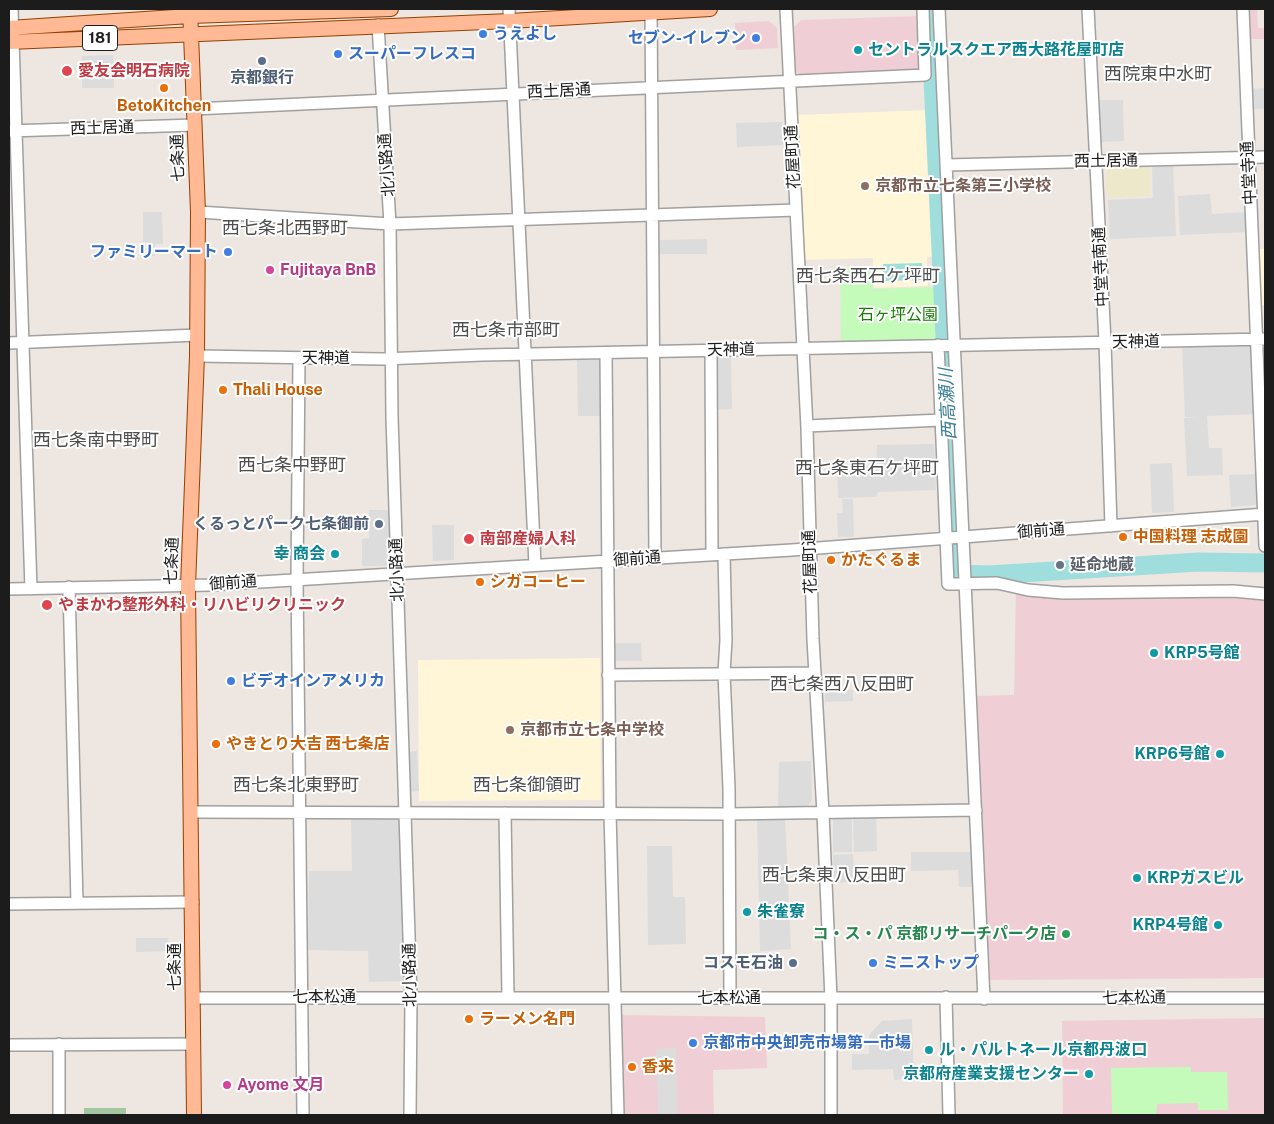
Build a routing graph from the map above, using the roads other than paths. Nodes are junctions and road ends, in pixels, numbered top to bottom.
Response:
1 (12, 9) edge
2 (378, 9) edge
3 (391, 9) edge
4 (710, 9) edge
5 (786, 9) edge
6 (923, 9) edge
7 (939, 9) edge
8 (1088, 9) edge
9 (1242, 9) edge
10 (651, 11) edge
11 (190, 12) edge
12 (510, 15) edge
13 (378, 25) junction
14 (191, 33) junction
15 (11, 35) edge
16 (790, 81) junction
17 (652, 87) junction
18 (513, 94) junction
19 (382, 100) junction
20 (194, 109) junction
21 (194, 125) junction
22 (12, 131) edge
23 (1265, 157) edge
24 (1248, 158) junction
25 (1097, 160) junction
26 (948, 165) junction
27 (796, 210) junction
28 (198, 212) junction
29 (653, 214) junction
30 (518, 219) junction
31 (390, 224) junction
32 (197, 335) junction
33 (1261, 339) edge
34 (21, 342) junction
35 (1105, 342) junction
36 (9, 343) edge
37 (947, 345) junction
38 (803, 350) junction
39 (711, 351) junction
40 (654, 352) junction
41 (606, 353) junction
42 (524, 355) junction
43 (197, 356) junction
44 (299, 358) junction
45 (392, 358) junction
46 (941, 420) junction
47 (807, 426) junction
48 (1265, 514) edge
49 (1111, 526) junction
50 (955, 538) junction
51 (1265, 546) edge
52 (809, 548) junction
53 (718, 554) junction
54 (655, 558) junction
55 (609, 561) junction
56 (535, 565) junction
57 (397, 574) junction
58 (965, 578) junction
59 (298, 579) junction
60 (188, 586) junction
61 (69, 587) junction
62 (31, 588) junction
63 (9, 589) edge
64 (1265, 594) edge
65 (724, 673) junction
66 (815, 673) junction
67 (608, 675) junction
68 (976, 810) junction
69 (191, 812) junction
70 (405, 812) junction
71 (301, 813) junction
72 (505, 813) junction
73 (610, 813) junction
74 (823, 813) junction
75 (729, 814) junction
76 (78, 902) junction
77 (193, 902) junction
78 (9, 904) edge
79 (302, 997) junction
80 (411, 997) junction
81 (508, 997) junction
82 (615, 997) junction
83 (946, 997) junction
84 (192, 998) junction
85 (730, 998) junction
86 (1265, 998) edge
87 (831, 999) junction
88 (984, 999) junction
89 (59, 1044) junction
90 (192, 1044) junction
91 (9, 1045) edge
92 (60, 1115) edge
93 (194, 1115) edge
94 (303, 1115) edge
95 (410, 1115) edge
96 (618, 1115) edge
97 (831, 1115) edge
98 (949, 1115) edge

1 - 15 street
2 - 3 main road, 181
2 - 11 main road, 181
4 - 10 main road, 181
5 - 16 street, 花屋町通
6 - 16 street, 西土居通
7 - 26 street
8 - 25 street, 中堂寺南通
9 - 24 street, 中堂寺通
10 - 12 main road, 181
10 - 17 street
11 - 14 main road, 七条通
11 - 15 main road, 181
12 - 13 main road, 181
12 - 18 street
13 - 14 main road, 181
13 - 19 street, 北小路通
14 - 15 main road, 181
14 - 20 main road, 七条通
15 - 22 street
16 - 17 street, 西土居通
16 - 27 street, 花屋町通
17 - 18 street, 西土居通
17 - 29 street
18 - 19 street, 西土居通
18 - 30 street
19 - 20 street, 西土居通
19 - 31 street, 北小路通
20 - 21 main road, 七条通
21 - 22 street, 西土居通
21 - 28 main road, 七条通
22 - 34 street
23 - 24 street, 西土居通
24 - 25 street, 西土居通
24 - 33 street, 中堂寺通
25 - 26 street, 西土居通
25 - 35 street, 中堂寺南通
26 - 37 street
27 - 29 street
27 - 38 street, 花屋町通
28 - 31 street
28 - 32 main road, 七条通
29 - 30 street
29 - 40 street
30 - 31 street
30 - 42 street
31 - 45 street, 北小路通
32 - 34 street
32 - 43 main road, 七条通
33 - 35 street, 天神道
33 - 48 street, 中堂寺通
34 - 36 street
34 - 62 street
35 - 37 street, 天神道
35 - 49 street, 中堂寺南通
37 - 38 street, 天神道
37 - 46 street
37 - 50 street
38 - 39 street, 天神道
38 - 47 street, 花屋町通
39 - 40 street, 天神道
39 - 53 street
40 - 41 street, 天神道
40 - 54 street
41 - 42 street, 天神道
41 - 55 street
42 - 45 street, 天神道
42 - 56 street
43 - 44 street, 天神道
43 - 60 main road, 七条通
44 - 45 street, 天神道
44 - 59 street
45 - 57 street, 北小路通
46 - 47 street
46 - 50 street
47 - 52 street, 花屋町通
48 - 49 street, 御前通
48 - 51 street, 中堂寺通
49 - 50 street, 御前通
50 - 52 street, 御前通
50 - 58 street
50 - 58 street
52 - 53 street, 御前通
52 - 66 street, 花屋町通
53 - 54 street, 御前通
53 - 65 street
54 - 55 street, 御前通
55 - 56 street, 御前通
55 - 67 street
56 - 57 street, 御前通
57 - 59 street, 御前通
57 - 70 street, 北小路通
58 - 64 street
58 - 68 street
59 - 60 street, 御前通
59 - 71 street
60 - 61 street, 御前通
60 - 69 main road, 七条通
61 - 62 street, 御前通
61 - 76 street
62 - 63 street, 御前通
65 - 66 street
65 - 67 street
65 - 75 street
66 - 74 street, 花屋町通
67 - 73 street
68 - 74 street
68 - 88 street
69 - 71 street
69 - 77 main road, 七条通
70 - 71 street
70 - 72 street
70 - 80 street, 北小路通
71 - 79 street
72 - 73 street
72 - 81 street
73 - 75 street
73 - 82 street
74 - 75 street
74 - 87 street, 花屋町通
75 - 85 street
76 - 77 street
76 - 78 street
77 - 84 main road, 七条通
79 - 80 street, 七本松通
79 - 84 street, 七本松通
79 - 94 street
80 - 81 street, 七本松通
80 - 95 street, 北小路通
81 - 82 street, 七本松通
82 - 85 street, 七本松通
82 - 96 street
83 - 87 street, 七本松通
83 - 88 street, 七本松通
83 - 98 street
84 - 90 main road, 七条通
85 - 87 street, 七本松通
86 - 88 street, 七本松通
87 - 97 street, 花屋町通
89 - 90 street
89 - 91 street
89 - 92 street
90 - 93 main road, 七条通

